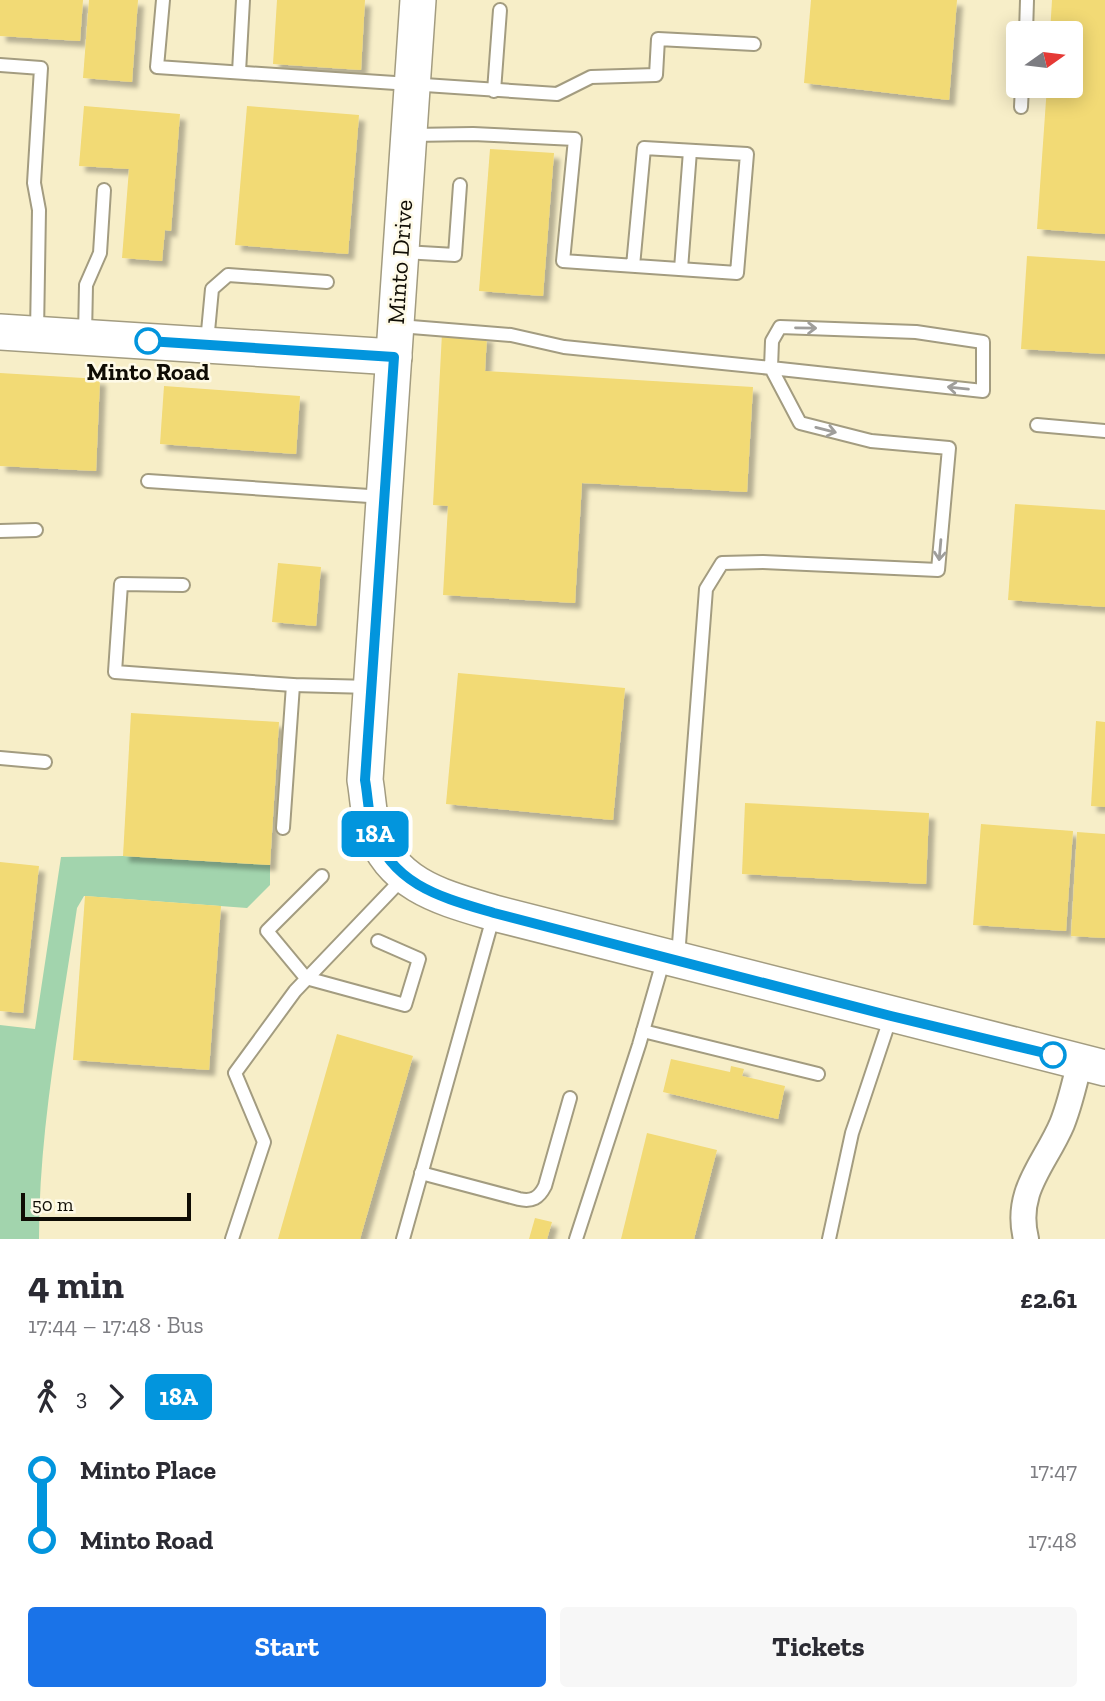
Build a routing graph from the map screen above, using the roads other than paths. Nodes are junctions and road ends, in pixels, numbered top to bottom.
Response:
1 (163, 0) edge
2 (243, 0) edge
3 (418, 0) edge
4 (1027, 0) edge
5 (500, 10) dead end
6 (1026, 21) edge
7 (754, 44) dead end
8 (0, 65) edge
9 (239, 72) junction
10 (412, 83) junction
11 (494, 91) junction
12 (1022, 98) edge
13 (1021, 107) dead end
14 (409, 135) junction
15 (690, 151) junction
16 (460, 185) dead end
17 (104, 190) dead end
18 (401, 252) junction
19 (633, 266) junction
20 (681, 270) junction
21 (327, 282) dead end
22 (0, 332) edge
23 (37, 333) junction
24 (85, 337) junction
25 (395, 341) junction
26 (206, 346) junction
27 (771, 368) junction
28 (1037, 425) dead end
29 (1105, 431) edge
30 (148, 481) dead end
31 (384, 497) junction
32 (36, 530) dead end
33 (0, 531) edge
34 (183, 585) dead end
35 (293, 685) junction
36 (371, 687) junction
37 (0, 758) edge
38 (45, 762) dead end
39 (283, 828) dead end
40 (322, 876) dead end
41 (405, 876) junction
42 (494, 913) junction
43 (378, 941) dead end
44 (671, 959) junction
45 (306, 978) junction
46 (891, 1016) junction
47 (643, 1031) junction
48 (1093, 1065) edge
49 (818, 1074) dead end
50 (570, 1098) dead end
51 (421, 1173) junction
52 (232, 1239) edge
53 (402, 1239) edge
54 (576, 1239) edge
55 (829, 1239) edge
56 (1026, 1239) edge

1 - 9 lane
2 - 9 lane
3 - 10 street, Minto Drive
4 - 6 lane
5 - 11 lane
7 - 11 lane
8 - 23 lane
9 - 10 lane
10 - 11 lane
10 - 14 street, Minto Drive
12 - 13 lane
14 - 18 street, Minto Drive
14 - 19 lane
15 - 19 lane
15 - 20 lane
15 - 20 lane
16 - 18 lane
17 - 24 lane
18 - 25 street, Minto Drive
19 - 20 lane
21 - 26 lane
22 - 23 street
23 - 24 street
24 - 26 street
25 - 26 street
25 - 27 lane
25 - 31 street, Minto Drive
27 -> 27 lane
27 -> 44 lane
28 - 29 lane
30 - 31 lane
31 - 36 street, Minto Drive
32 - 33 lane
34 - 35 lane
35 - 36 lane
35 - 39 lane
36 - 41 street, Minto Drive
37 - 38 lane
40 - 45 lane
41 - 42 street, Minto Drive
41 - 45 lane
42 - 44 street, Minto Drive
42 - 51 lane
43 - 45 lane
44 - 46 street, Minto Drive
44 - 47 lane
45 - 52 lane
46 - 48 street, Minto Drive
46 - 55 lane
47 - 49 lane
47 - 54 lane
48 - 56 street
50 - 51 lane
51 - 53 lane

